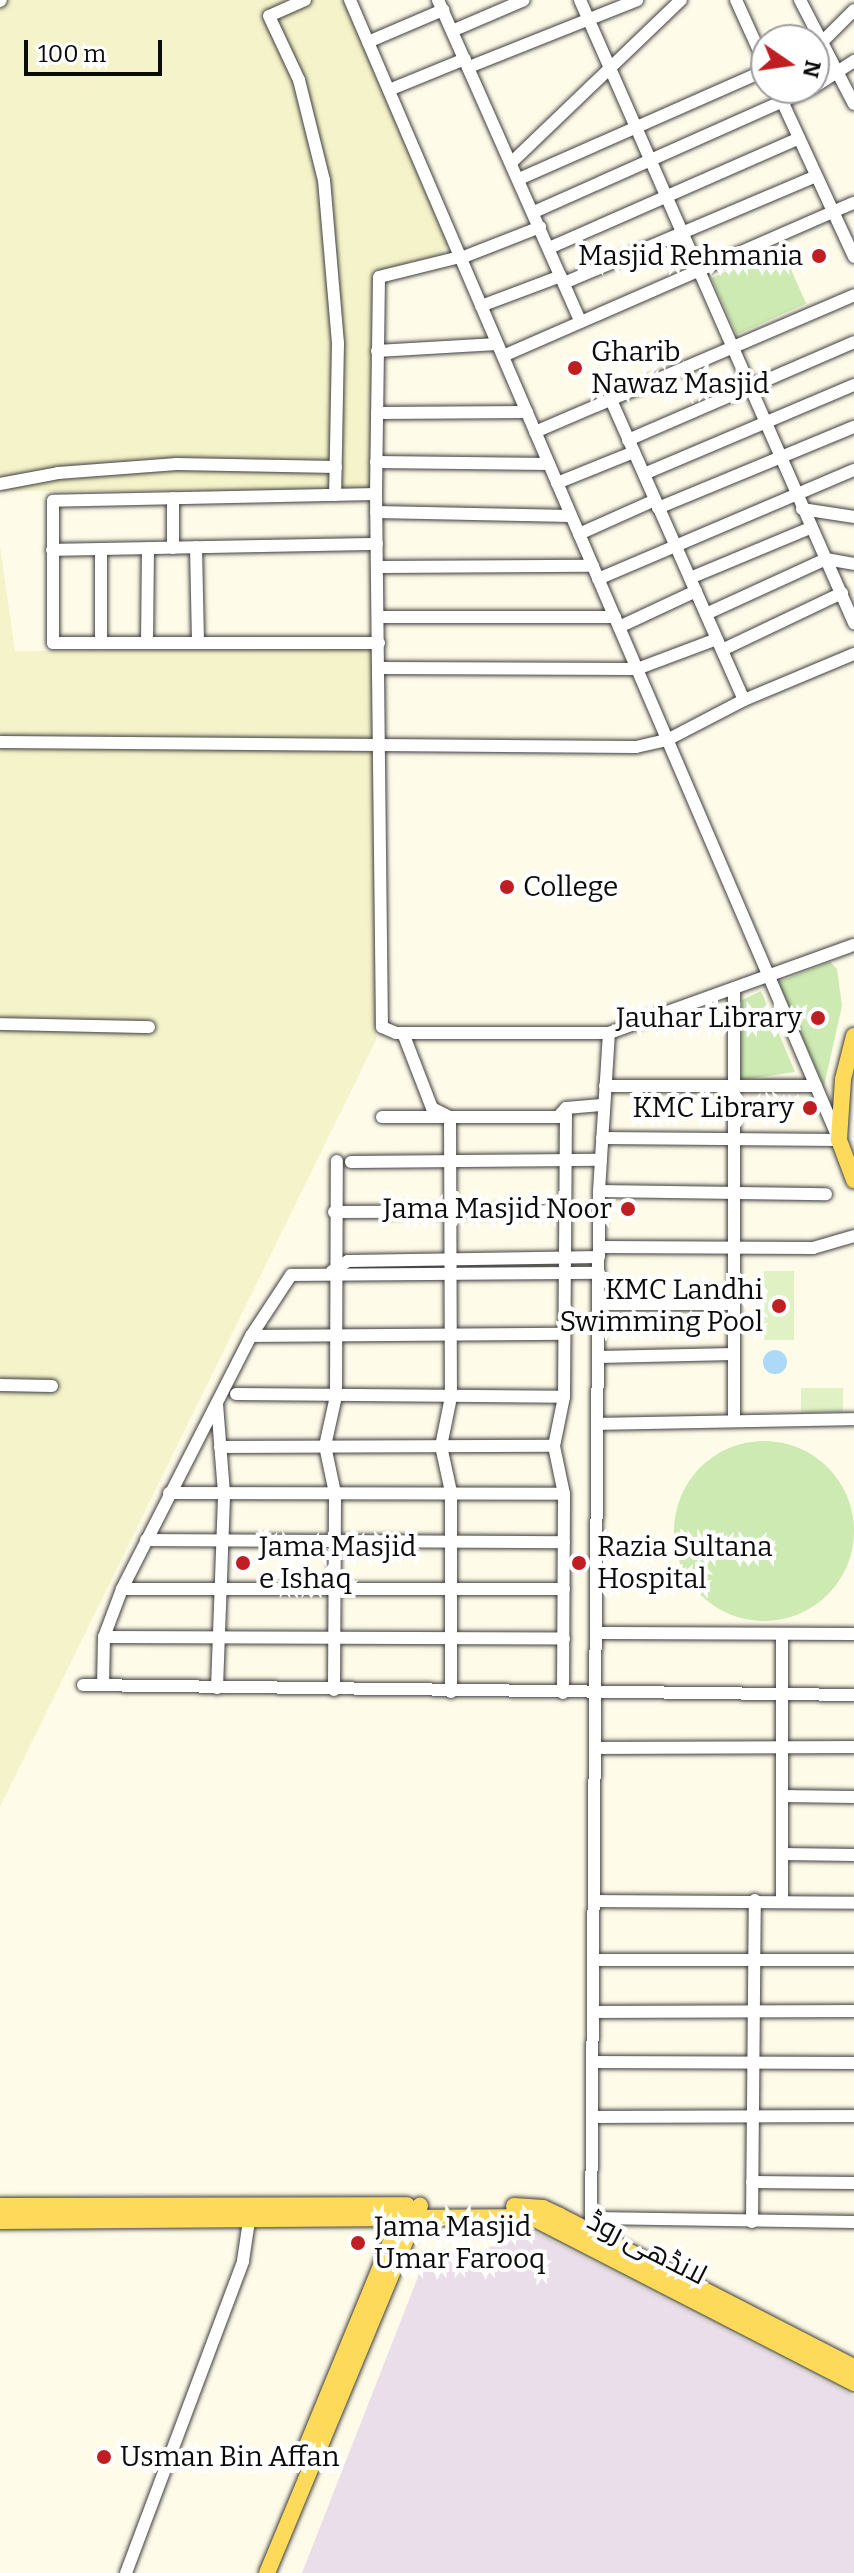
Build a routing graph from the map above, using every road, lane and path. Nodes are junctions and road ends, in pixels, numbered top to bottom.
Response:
1 (305, 0) edge
2 (350, 0) edge
3 (524, 0) edge
4 (580, 0) edge
5 (637, 0) edge
6 (681, 0) edge
7 (736, 0) edge
8 (804, 2) edge
9 (440, 5) edge
10 (854, 10) edge
11 (587, 19) junction
12 (814, 24) edge
13 (452, 31) junction
14 (750, 32) edge
15 (830, 34) edge
16 (368, 42) junction
17 (830, 58) edge
18 (854, 61) edge
19 (467, 63) junction
20 (608, 70) junction
21 (750, 75) edge
22 (839, 75) junction
23 (830, 80) edge
24 (389, 90) junction
25 (778, 104) edge
26 (783, 104) edge
27 (854, 104) edge
28 (633, 128) junction
29 (799, 138) junction
30 (512, 162) junction
31 (649, 164) junction
32 (816, 176) junction
33 (519, 179) junction
34 (664, 199) junction
35 (854, 203) edge
36 (534, 212) junction
37 (833, 212) junction
38 (540, 227) junction
39 (680, 236) junction
40 (549, 248) junction
41 (460, 257) junction
42 (854, 257) edge
43 (695, 272) junction
44 (563, 280) junction
45 (854, 295) edge
46 (481, 306) junction
47 (581, 322) junction
48 (854, 342) edge
49 (733, 348) junction
50 (500, 350) junction
51 (377, 351) junction
52 (854, 385) edge
53 (750, 389) junction
54 (611, 400) junction
55 (527, 412) junction
56 (377, 413) junction
57 (765, 424) junction
58 (854, 427) edge
59 (535, 432) junction
60 (631, 446) junction
61 (779, 457) junction
62 (376, 462) junction
63 (549, 464) junction
64 (336, 467) junction
65 (854, 470) edge
66 (644, 474) junction
67 (557, 483) junction
68 (0, 484) edge
69 (376, 494) junction
70 (794, 494) junction
71 (335, 495) junction
72 (173, 498) junction
73 (656, 504) junction
74 (802, 509) junction
75 (376, 512) junction
76 (571, 516) junction
77 (854, 517) edge
78 (810, 528) junction
79 (579, 534) junction
80 (674, 543) junction
81 (377, 544) junction
82 (196, 547) junction
83 (148, 548) junction
84 (173, 548) junction
85 (101, 549) junction
86 (52, 550) junction
87 (826, 559) junction
88 (854, 564) edge
89 (378, 567) junction
90 (596, 572) junction
91 (690, 578) junction
92 (696, 591) junction
93 (847, 601) edge
94 (706, 614) junction
95 (379, 617) junction
96 (617, 622) junction
97 (854, 623) edge
98 (198, 642) junction
99 (101, 643) junction
100 (147, 643) junction
101 (379, 643) junction
102 (720, 644) junction
103 (854, 654) edge
104 (379, 668) junction
105 (637, 669) junction
106 (744, 700) junction
107 (667, 740) junction
108 (0, 742) edge
109 (379, 749) junction
110 (854, 945) edge
111 (769, 977) junction
112 (734, 989) junction
113 (0, 1024) edge
114 (149, 1027) dead end
115 (403, 1033) junction
116 (609, 1033) junction
117 (854, 1036) edge
118 (605, 1086) junction
119 (733, 1086) junction
120 (816, 1086) junction
121 (604, 1105) junction
122 (566, 1108) junction
123 (382, 1117) dead end
124 (450, 1117) junction
125 (735, 1137) junction
126 (602, 1138) junction
127 (839, 1140) junction
128 (601, 1160) junction
129 (337, 1161) dead end
130 (351, 1162) dead end
131 (565, 1162) junction
132 (451, 1164) junction
133 (854, 1180) edge
134 (599, 1191) junction
135 (734, 1193) junction
136 (826, 1194) dead end
137 (451, 1209) junction
138 (564, 1211) junction
139 (334, 1212) junction
140 (854, 1236) edge
141 (735, 1247) junction
142 (599, 1252) junction
143 (563, 1258) junction
144 (451, 1259) junction
145 (332, 1271) junction
146 (599, 1273) junction
147 (563, 1274) junction
148 (452, 1276) junction
149 (599, 1304) junction
150 (734, 1304) junction
151 (564, 1334) junction
152 (336, 1335) junction
153 (451, 1335) junction
154 (251, 1336) junction
155 (734, 1354) junction
156 (599, 1357) junction
157 (0, 1385) edge
158 (52, 1386) dead end
159 (236, 1394) dead end
160 (336, 1396) junction
161 (451, 1397) junction
162 (564, 1397) junction
163 (217, 1402) junction
164 (854, 1419) edge
165 (734, 1421) junction
166 (599, 1424) junction
167 (325, 1446) junction
168 (441, 1446) junction
169 (554, 1446) junction
170 (220, 1447) junction
171 (451, 1492) junction
172 (169, 1493) junction
173 (224, 1493) junction
174 (335, 1493) junction
175 (564, 1494) junction
176 (335, 1539) junction
177 (451, 1539) junction
178 (146, 1540) junction
179 (223, 1540) junction
180 (564, 1542) junction
181 (122, 1589) junction
182 (221, 1589) junction
183 (334, 1589) junction
184 (451, 1589) junction
185 (564, 1589) junction
186 (598, 1633) junction
187 (782, 1634) junction
188 (854, 1634) edge
189 (104, 1637) junction
190 (219, 1637) junction
191 (334, 1638) junction
192 (451, 1639) junction
193 (564, 1639) junction
194 (83, 1685) dead end
195 (103, 1685) junction
196 (217, 1688) junction
197 (334, 1690) junction
198 (451, 1692) junction
199 (563, 1693) junction
200 (597, 1694) junction
201 (782, 1694) junction
202 (854, 1695) edge
203 (782, 1747) junction
204 (854, 1747) edge
205 (597, 1748) junction
206 (782, 1796) junction
207 (854, 1797) edge
208 (782, 1854) junction
209 (854, 1855) edge
210 (755, 1900) junction
211 (782, 1900) junction
212 (595, 1901) junction
213 (854, 1903) edge
214 (754, 1959) junction
215 (595, 1960) junction
216 (854, 1960) edge
217 (754, 2011) junction
218 (854, 2011) edge
219 (595, 2012) junction
220 (594, 2062) junction
221 (754, 2062) junction
222 (854, 2063) edge
223 (753, 2116) junction
224 (854, 2116) edge
225 (594, 2117) junction
226 (752, 2182) junction
227 (854, 2183) edge
228 (0, 2206) edge
229 (411, 2210) junction
230 (0, 2221) edge
231 (249, 2221) junction
232 (752, 2222) junction
233 (854, 2222) edge
234 (591, 2232) junction
235 (740, 2316) junction
236 (854, 2367) edge
237 (854, 2383) edge
238 (126, 2573) edge
239 (258, 2573) edge
240 (267, 2573) edge

1 - 64 street
2 - 16 street
3 - 13 street
4 - 11 street
5 - 11 street
6 - 20 street
7 - 14 street
8 - 12 street
9 - 13 street
9 - 16 street
10 - 15 street
11 - 19 street
11 - 20 street
13 - 19 street
16 - 24 street
17 - 22 street
18 - 22 street
19 - 24 street
19 - 30 street
20 - 28 street
20 - 30 street
21 - 28 street
22 - 23 street
22 - 27 street
24 - 41 street
25 - 31 street
26 - 29 street
28 - 31 street
28 - 33 street
29 - 32 street
29 - 34 street
30 - 33 street
31 - 34 street
31 - 36 street
32 - 37 street
32 - 39 street
33 - 36 street
34 - 39 street
34 - 40 street
35 - 37 street
36 - 38 street
37 - 42 street
37 - 43 street
38 - 40 street
38 - 41 street
39 - 43 street
39 - 44 street
40 - 44 street
41 - 46 street
41 - 51 street
43 - 47 street
43 - 49 street
44 - 46 street
44 - 47 street
45 - 49 street
46 - 50 street
47 - 50 street
48 - 53 street
49 - 53 street
49 - 54 street
50 - 51 street
50 - 55 street
51 - 56 street
52 - 57 street
53 - 57 street
53 - 60 street
54 - 59 street
54 - 60 street
55 - 56 street
55 - 59 street
56 - 62 street
57 - 61 street
57 - 66 street
58 - 61 street
59 - 63 street
60 - 66 street
60 - 67 street
61 - 70 street
61 - 73 street
62 - 63 street
62 - 69 street
63 - 67 street
64 - 68 street
64 - 71 street
65 - 70 street
66 - 73 street
67 - 76 street
69 - 71 street
69 - 75 street
70 - 74 street
70 - 80 street
71 - 72 street
72 - 84 street
72 - 86 street
73 - 79 street
73 - 80 street
74 - 77 street
74 - 78 street
75 - 76 street
75 - 81 street
76 - 79 street
78 - 87 street
78 - 91 street
79 - 90 street
80 - 90 street
80 - 91 street
81 - 82 street
81 - 89 street
82 - 84 street
82 - 98 street
83 - 84 street
83 - 85 street
83 - 100 street
85 - 86 street
85 - 99 street
86 - 99 street
87 - 88 street
87 - 93 street
87 - 94 street
89 - 90 street
89 - 95 street
90 - 96 street
91 - 92 street
92 - 94 street
92 - 96 street
93 - 97 street
93 - 102 street
94 - 102 street
95 - 96 street
95 - 101 street
96 - 105 street
98 - 100 street
98 - 101 street
99 - 100 street
101 - 104 street
102 - 105 street
102 - 106 street
103 - 106 street
104 - 105 street
104 - 109 street
105 - 107 street
106 - 107 street
107 - 109 street
107 - 111 street
108 - 109 street
109 - 115 street
110 - 111 street
111 - 112 street
111 - 120 street
112 - 116 street
112 - 119 street
113 - 114 street
115 - 116 street
115 - 124 street
116 - 118 street
117 - 127 main road
118 - 119 street
118 - 121 street
119 - 120 street
119 - 125 street
120 - 127 street
121 - 122 street
121 - 126 street
122 - 124 street
122 - 131 street
123 - 124 street
124 - 132 street
125 - 126 street
125 - 127 street
125 - 135 street
126 - 128 street
127 - 133 main road
128 - 131 street
128 - 134 street
129 - 139 street
130 - 132 street
131 - 132 street
131 - 138 street
132 - 137 street
134 - 135 street
134 - 142 street
135 - 136 street
135 - 141 street
137 - 138 street
137 - 139 street
137 - 144 street
138 - 143 street
139 - 145 street
140 - 141 street
141 - 142 street
141 - 150 street
142 - 143 street
142 - 146 street
143 - 144 street
143 - 147 street
144 - 145 street
144 - 148 street
145 - 148 street
145 - 152 street
145 - 154 street
146 - 147 street
146 - 149 street
147 - 148 street
147 - 151 street
148 - 153 street
149 - 150 street
149 - 156 street
150 - 155 street
151 - 153 street
151 - 162 street
152 - 153 street
152 - 154 street
152 - 160 street
153 - 161 street
154 - 163 street
155 - 156 street
155 - 165 street
156 - 166 street
157 - 158 street
159 - 160 street
160 - 161 street
160 - 167 street
161 - 162 street
161 - 168 street
162 - 169 street
163 - 170 street
163 - 172 street
164 - 165 street
165 - 166 street
166 - 186 street
167 - 168 street
167 - 170 street
167 - 174 street
168 - 169 street
168 - 171 street
169 - 175 street
170 - 173 street
171 - 174 street
171 - 175 street
171 - 177 street
172 - 173 street
172 - 178 street
173 - 174 street
173 - 179 street
174 - 176 street
175 - 180 street
176 - 177 street
176 - 179 street
176 - 183 street
177 - 180 street
177 - 184 street
178 - 179 street
178 - 181 street
179 - 182 street
180 - 185 street
181 - 182 street
181 - 189 street
182 - 183 street
182 - 190 street
183 - 184 street
183 - 191 street
184 - 185 street
184 - 192 street
185 - 193 street
186 - 187 street
186 - 200 street
187 - 188 street
187 - 201 street
189 - 190 street
189 - 195 street
190 - 191 street
190 - 196 street
191 - 192 street
191 - 197 street
192 - 193 street
192 - 198 street
193 - 199 street
194 - 195 street
195 - 196 street
196 - 197 street
197 - 198 street
198 - 199 street
199 - 200 street
200 - 201 street
200 - 205 street
201 - 202 street
201 - 203 street
203 - 204 street
203 - 205 street
203 - 206 street
205 - 212 street
206 - 207 street
206 - 208 street
208 - 209 street
208 - 211 street
210 - 211 street
210 - 212 street
210 - 214 street
211 - 213 street
212 - 215 street
214 - 215 street
214 - 216 street
214 - 217 street
215 - 219 street
217 - 218 street
217 - 219 street
217 - 221 street
219 - 220 street
220 - 221 street
220 - 225 street
221 - 222 street
221 - 223 street
223 - 224 street
223 - 225 street
223 - 226 street
225 - 234 street
226 - 227 street
226 - 232 street
228 - 229 main road
229 - 231 main road
229 - 234 main road, لانڈھی روڈ
229 - 239 main road
229 - 240 main road
230 - 231 main road
231 - 238 street
232 - 233 street
232 - 234 street
234 - 235 main road, لانڈھی روڈ
235 - 236 main road, لانڈھی روڈ
235 - 237 main road, لانڈھی روڈ

